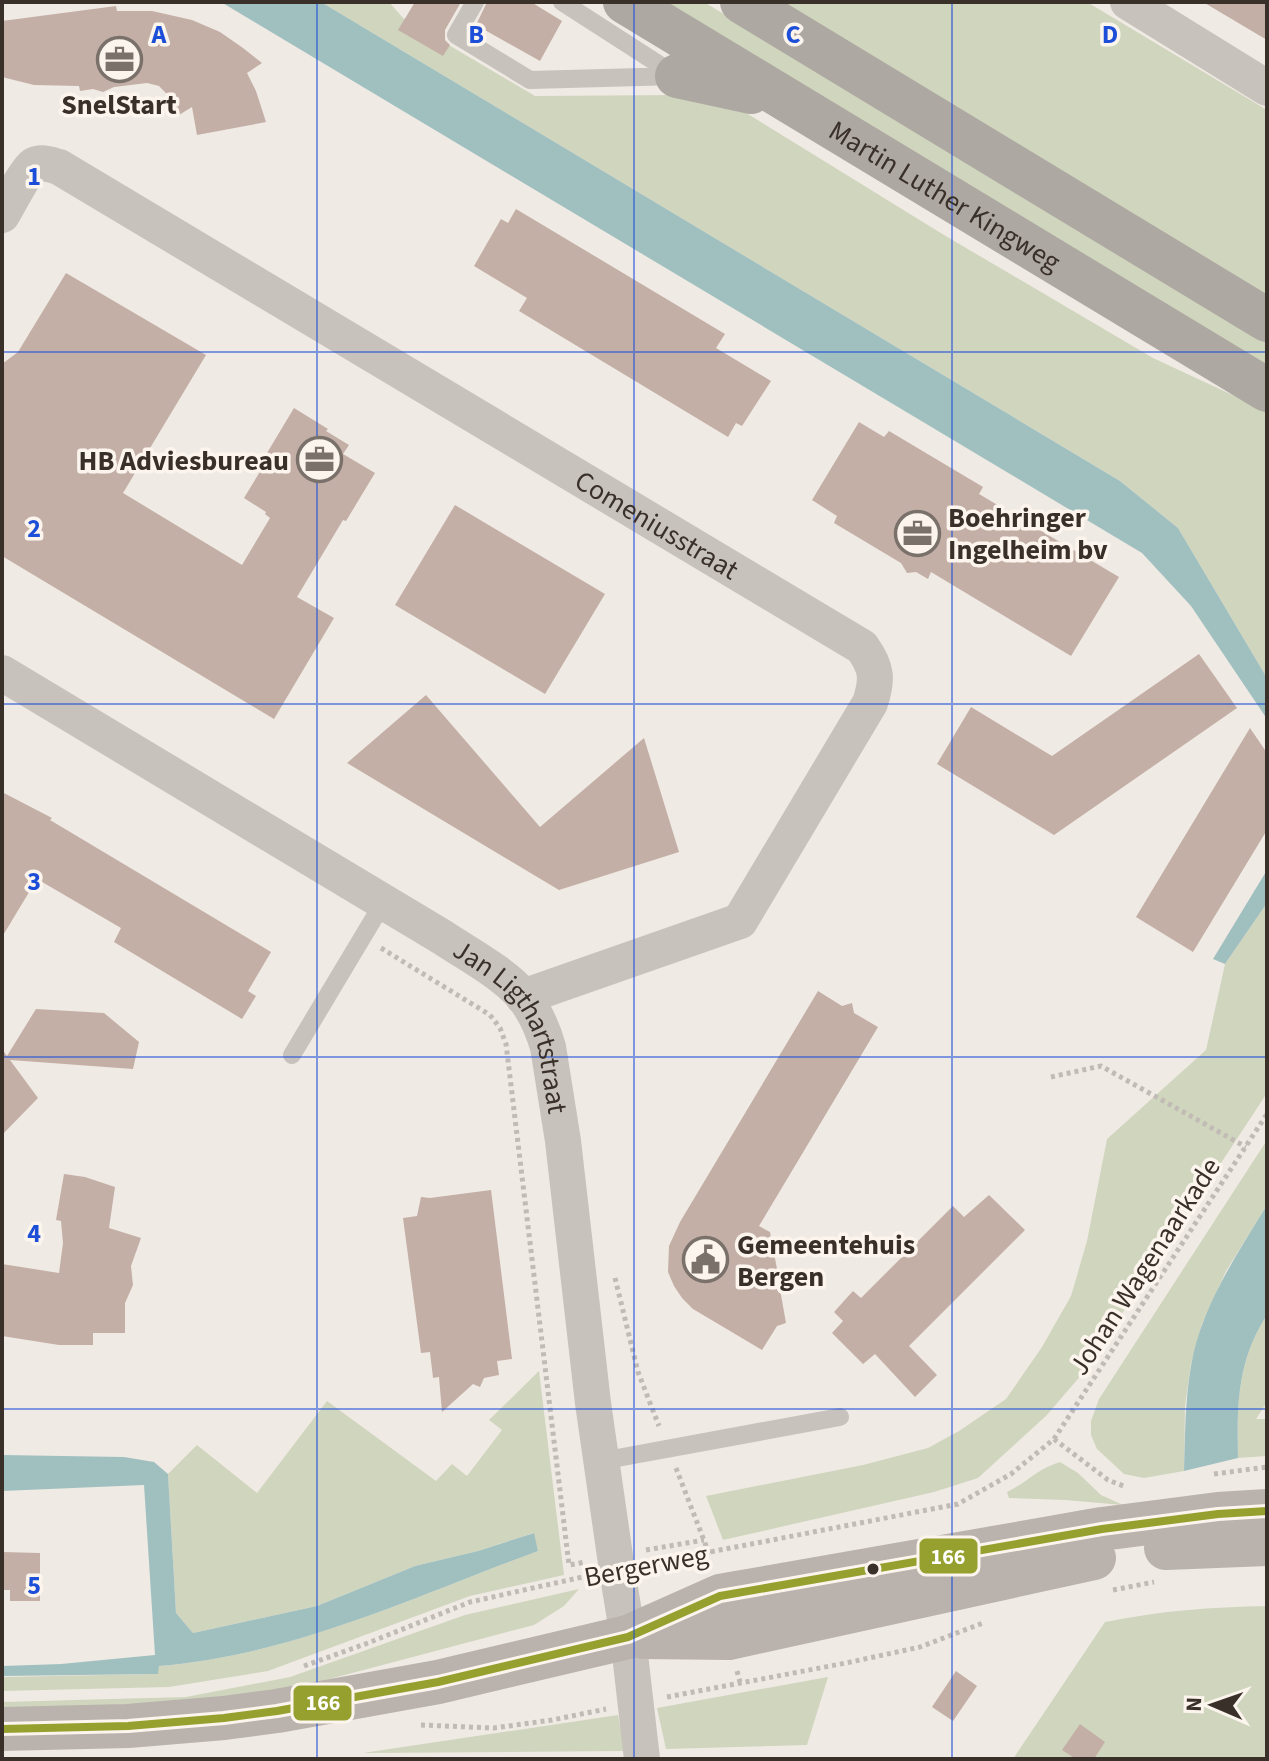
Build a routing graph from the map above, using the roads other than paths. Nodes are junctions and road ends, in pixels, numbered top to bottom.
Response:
1 (475, 2) edge
2 (562, 2) edge
3 (625, 2) edge
4 (742, 2) edge
5 (1128, 2) edge
6 (677, 76) junction
7 (1267, 88) edge
8 (785, 99) junction
9 (2, 215) edge
10 (1267, 320) edge
11 (1267, 390) edge
12 (2, 673) edge
13 (383, 903) junction
14 (523, 997) junction
15 (292, 1055) dead end
16 (840, 1417) dead end
17 (601, 1461) junction
18 (1267, 1511) edge
19 (1267, 1544) edge
20 (628, 1637) junction
21 (2, 1729) edge
22 (642, 1759) edge

1 - 6 lane
2 - 6 lane
3 - 8 highway, Martin Luther Kingweg
4 - 10 highway
5 - 7 street
6 - 8 highway
8 - 11 highway, Martin Luther Kingweg
9 - 14 street, Comeniusstraat
12 - 13 street, Jan Ligthartstraat
13 - 14 street, Jan Ligthartstraat
13 - 15 lane
14 - 17 street, Jan Ligthartstraat
16 - 17 lane
17 - 20 street, Jan Ligthartstraat
18 - 20 main road, Bergerweg
19 - 20 main road, Bergerweg
20 - 21 main road, Bergerweg
20 - 22 street

